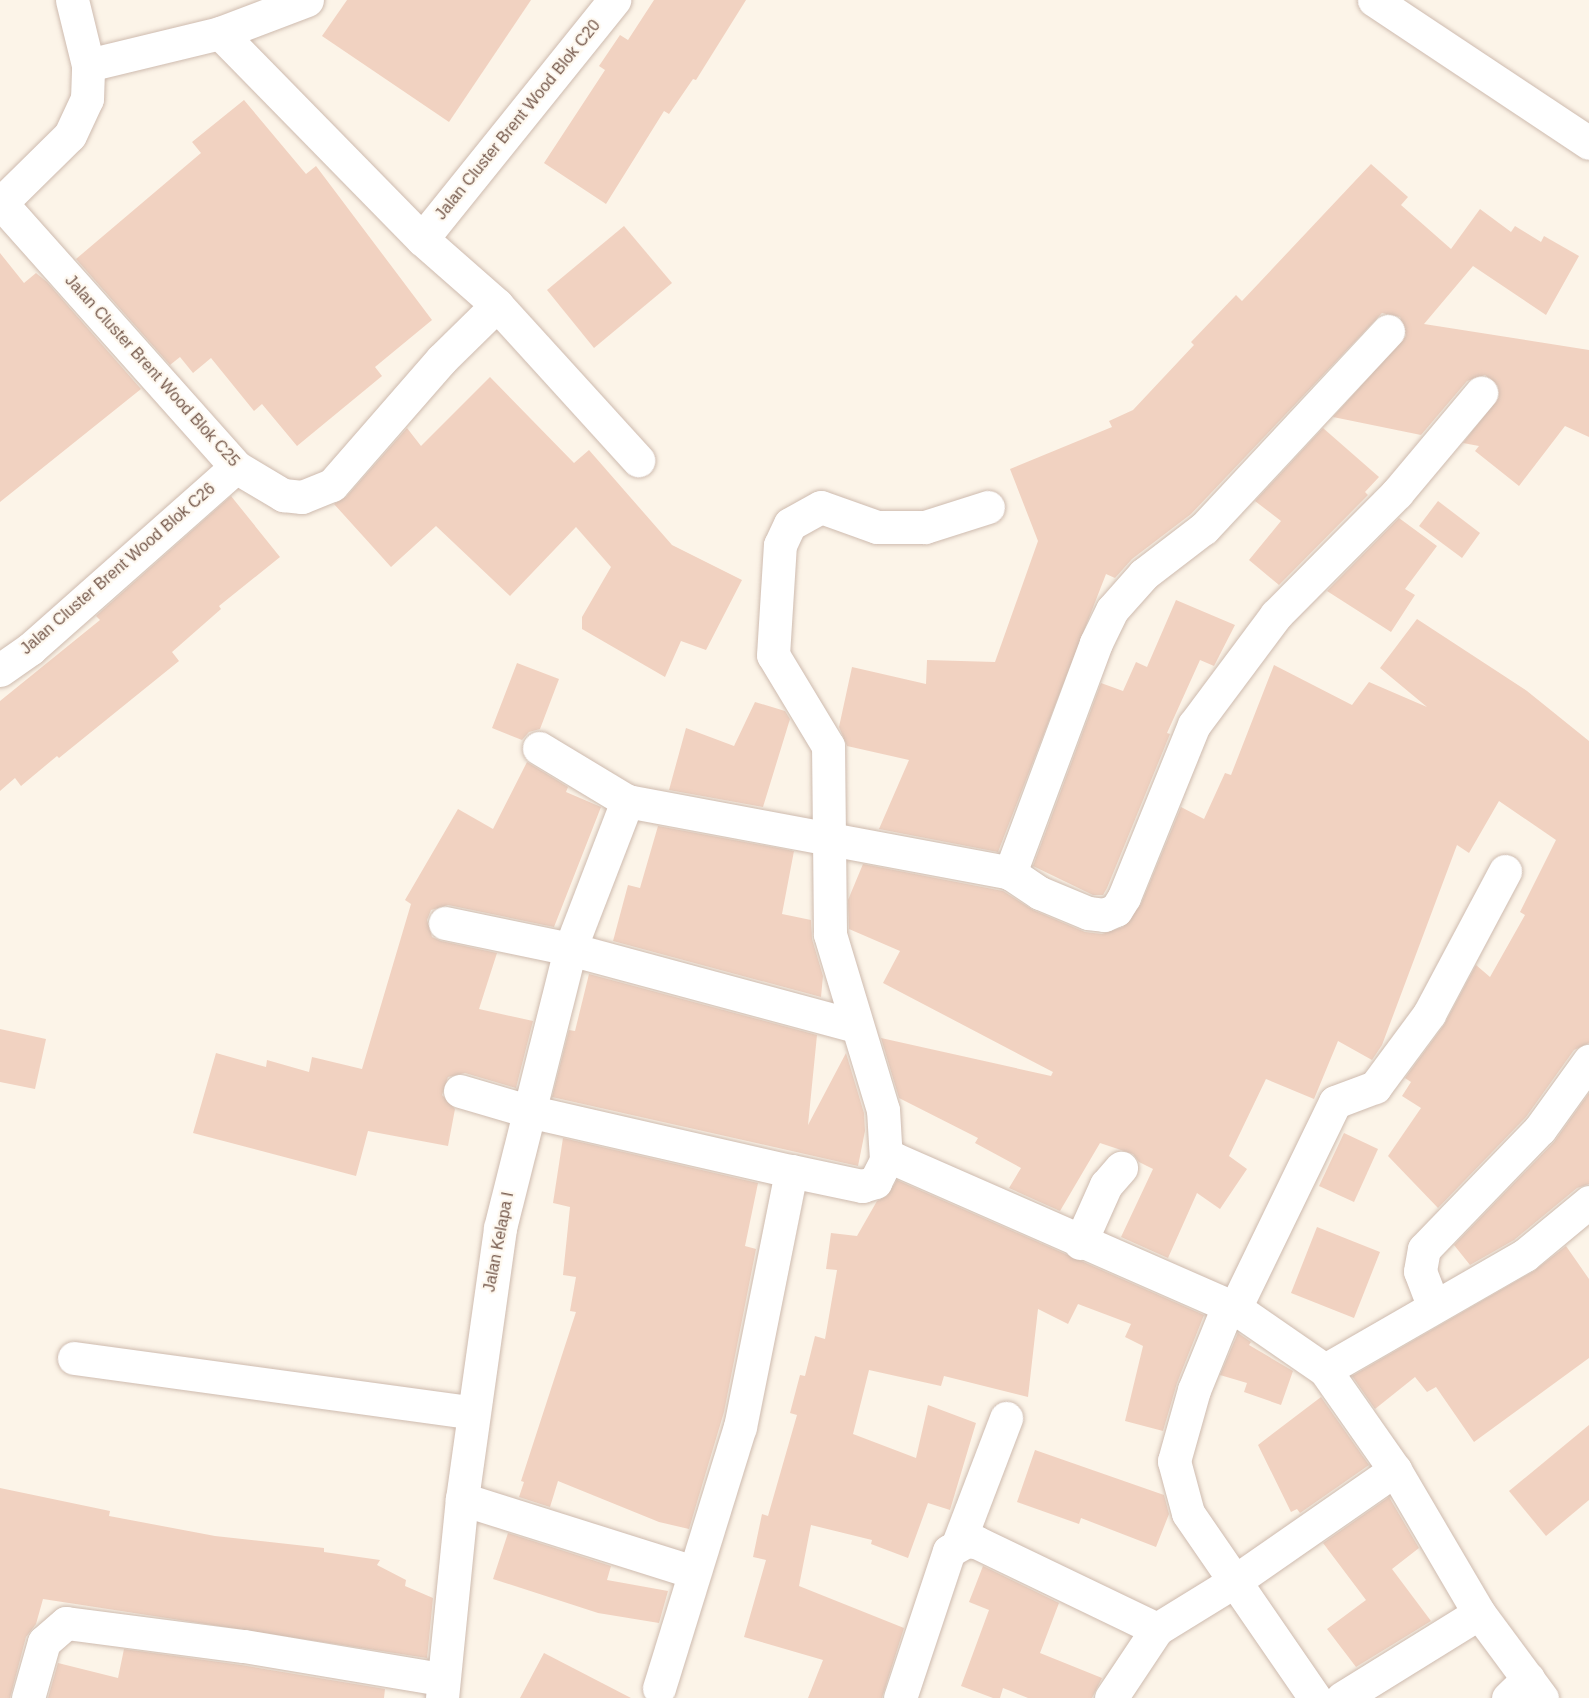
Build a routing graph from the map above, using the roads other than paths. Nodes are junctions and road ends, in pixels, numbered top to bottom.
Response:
1 (72, 0) edge
2 (307, 0) edge
3 (614, 0) edge
4 (1374, 0) edge
5 (220, 33) junction
6 (88, 65) junction
7 (1589, 143) edge
8 (1, 204) edge
9 (422, 239) junction
10 (497, 305) junction
11 (1388, 331) dead end
12 (1481, 393) dead end
13 (638, 460) dead end
14 (236, 467) junction
15 (988, 507) dead end
16 (8, 656) edge
17 (539, 748) dead end
18 (627, 801) junction
19 (830, 841) junction
20 (1505, 871) dead end
21 (1010, 873) junction
22 (446, 923) dead end
23 (570, 949) junction
24 (856, 1026) junction
25 (1589, 1060) edge
26 (460, 1091) dead end
27 (528, 1111) junction
28 (886, 1160) junction
29 (1121, 1168) dead end
30 (792, 1171) junction
31 (1589, 1202) edge
32 (1080, 1243) junction
33 (1433, 1305) junction
34 (1235, 1308) junction
35 (74, 1358) dead end
36 (1326, 1370) junction
37 (473, 1413) junction
38 (1006, 1418) dead end
39 (1395, 1470) junction
40 (462, 1499) junction
41 (958, 1544) junction
42 (693, 1572) junction
43 (1235, 1581) junction
44 (1479, 1612) junction
45 (1157, 1629) junction
46 (659, 1688) dead end
47 (442, 1689) edge
48 (1526, 1692) edge
49 (28, 1698) edge
50 (900, 1698) edge
51 (1111, 1698) edge
52 (1315, 1698) edge
53 (1342, 1698) edge

1 - 6 street
2 - 5 street
3 - 9 street, Jalan Cluster Brent Wood Blok C20
4 - 7 street
5 - 6 street
5 - 9 street
6 - 8 street
8 - 14 street, Jalan Cluster Brent Wood Blok C25
9 - 10 street
10 - 13 street
10 - 14 street, Jalan Cluster Brent Wood Blok C25
11 - 21 street
12 - 21 street
14 - 16 street, Jalan Cluster Brent Wood Blok C26
15 - 19 street
17 - 18 street
18 - 19 street
18 - 23 street, Jalan Kelapa I
19 - 21 street
19 - 24 street
20 - 34 street
22 - 23 street
23 - 24 street
23 - 27 street, Jalan Kelapa I
24 - 28 street
25 - 33 street
26 - 27 street
27 - 30 street
27 - 37 street, Jalan Kelapa I
28 - 30 street
28 - 32 street
29 - 32 street
30 - 42 street
31 - 33 street
32 - 34 street
33 - 36 street
34 - 36 street
34 - 43 street
35 - 37 street
36 - 39 street
37 - 40 street, Jalan Kelapa I
38 - 41 street
39 - 43 street
39 - 44 street
40 - 42 street
40 - 47 street, Jalan Kelapa I
41 - 45 street
41 - 50 street
42 - 46 street
43 - 45 street
43 - 52 street
44 - 48 street
44 - 53 street
45 - 51 street
47 - 49 street

